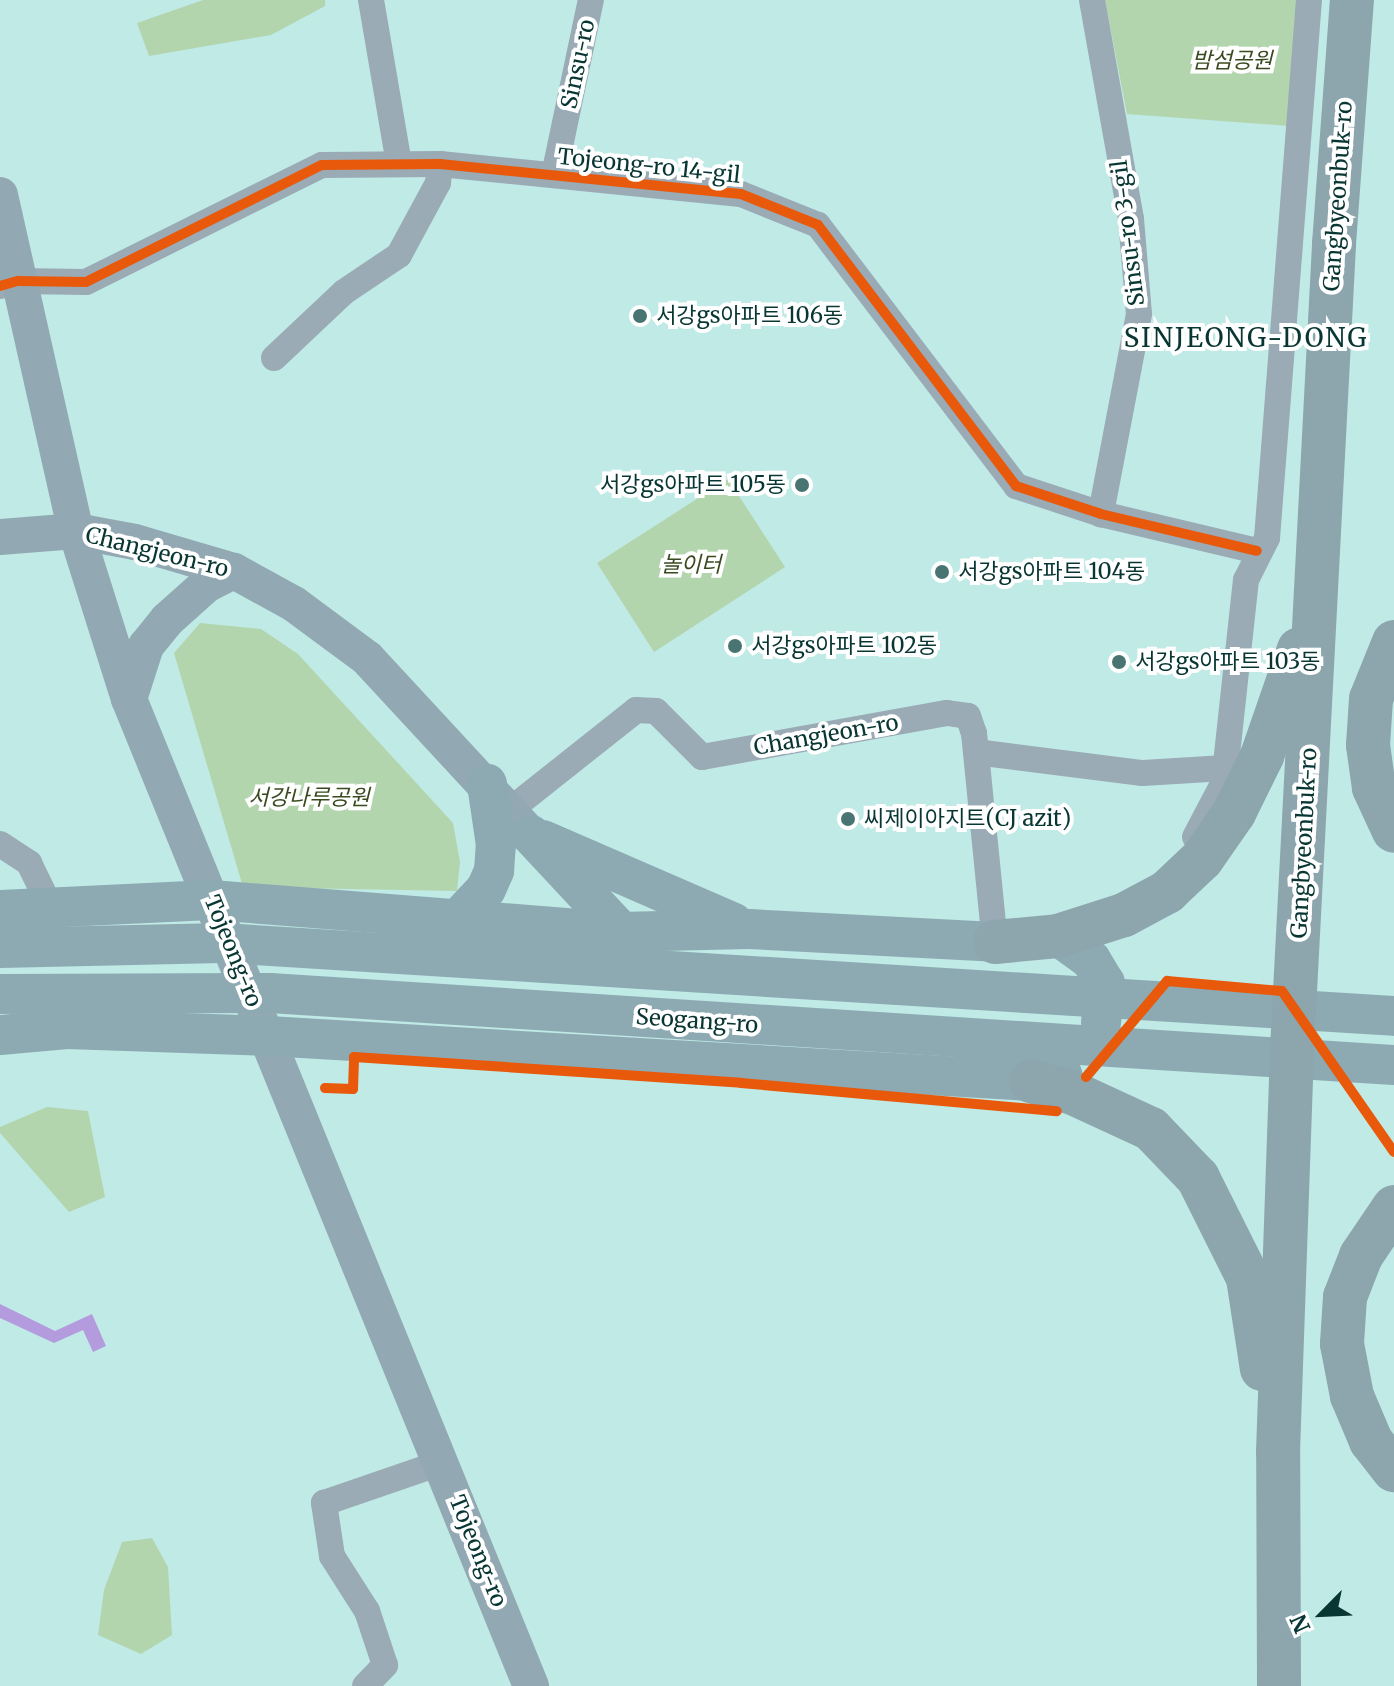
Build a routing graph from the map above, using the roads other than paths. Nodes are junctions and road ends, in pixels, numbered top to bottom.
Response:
1 (371, 0) edge
2 (591, 0) edge
3 (1092, 0) edge
4 (1309, 0) edge
5 (1352, 0) edge
6 (399, 164) junction
7 (440, 164) junction
8 (554, 175) junction
9 (0, 195) edge
10 (9, 283) edge
11 (274, 358) dead end
12 (1101, 514) junction
13 (76, 531) junction
14 (0, 537) edge
15 (1257, 551) junction
16 (234, 571) junction
17 (1315, 601) junction
18 (1394, 642) edge
19 (129, 699) junction
20 (976, 752) junction
21 (1225, 768) junction
22 (509, 810) junction
23 (1394, 831) edge
24 (0, 844) edge
25 (211, 900) junction
26 (49, 904) junction
27 (0, 910) edge
28 (1124, 915) junction
29 (457, 920) junction
30 (749, 929) junction
31 (619, 932) junction
32 (1058, 936) junction
33 (995, 942) junction
34 (0, 948) edge
35 (0, 994) edge
36 (1394, 1016) edge
37 (0, 1035) edge
38 (268, 1036) junction
39 (1394, 1065) edge
40 (807, 1068) junction
41 (1031, 1081) junction
42 (1394, 1207) edge
43 (1278, 1452) junction
44 (443, 1462) junction
45 (1394, 1470) edge
46 (365, 1686) edge
47 (531, 1686) edge
48 (1279, 1686) edge

1 - 6 street
2 - 8 street, Sinsu-ro
3 - 12 street, Sinsu-ro 3-gil
4 - 15 street
5 - 17 highway, Gangbyeonbuk-ro
6 - 7 street, Tojeong-ro 14-gil
6 - 10 street, Tojeong-ro 14-gil
7 - 8 street, Tojeong-ro 14-gil
7 - 11 street
8 - 12 street, Tojeong-ro 14-gil
9 - 10 main road, Tojeong-ro
10 - 13 main road, Tojeong-ro
12 - 15 street, Tojeong-ro 14-gil
13 - 14 main road, Changjeon-ro
13 - 16 main road, Changjeon-ro
13 - 19 main road, Tojeong-ro
15 - 21 street
16 - 19 main road
16 - 22 main road, Changjeon-ro
17 - 28 highway
17 - 43 highway, Gangbyeonbuk-ro
18 - 23 highway
19 - 25 main road, Tojeong-ro
20 - 21 street
20 - 22 street, Changjeon-ro
20 - 33 street, Changjeon-ro
21 - 28 street
22 - 29 main road
22 - 30 main road
22 - 31 main road
24 - 26 street
25 - 26 main road
25 - 29 main road
25 - 38 main road, Tojeong-ro
26 - 27 main road
28 - 32 highway
29 - 31 main road
30 - 31 main road
30 - 33 main road
31 - 40 main road
32 - 33 highway
32 - 41 main road
34 - 36 main road
35 - 39 main road, Seogang-ro
37 - 38 main road
38 - 40 main road
38 - 44 main road, Tojeong-ro
40 - 41 main road
41 - 43 highway
42 - 45 highway
43 - 48 highway, Gangbyeonbuk-ro
44 - 46 street
44 - 47 main road, Tojeong-ro

